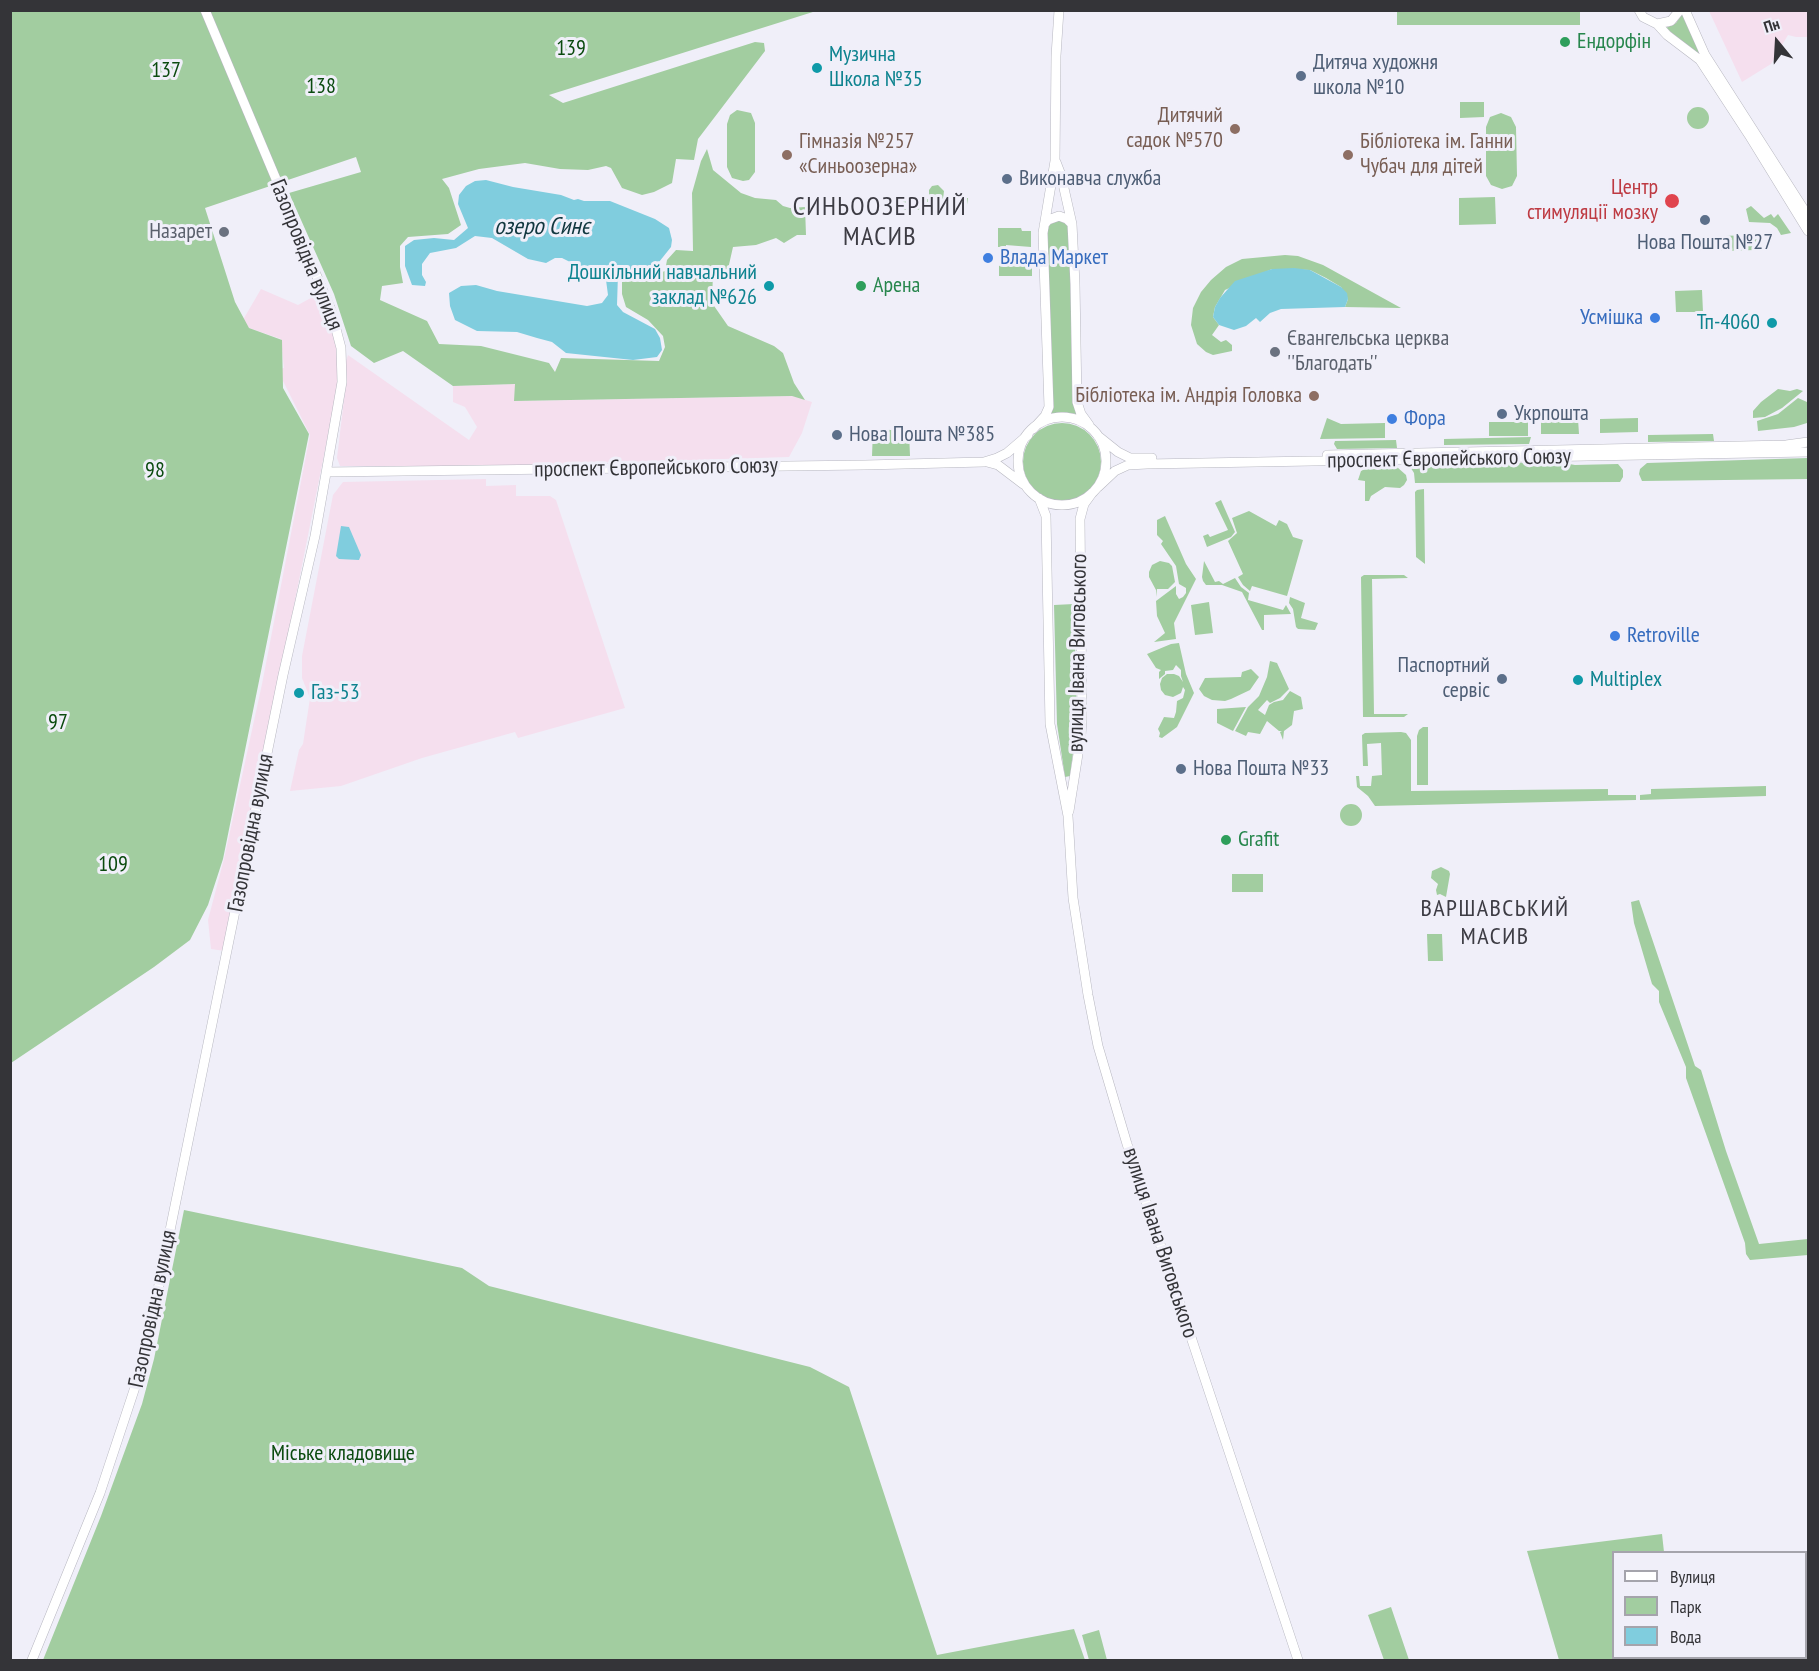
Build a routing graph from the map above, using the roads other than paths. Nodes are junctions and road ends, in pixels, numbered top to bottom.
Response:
1 (205, 10) edge
2 (1059, 10) edge
3 (1639, 10) edge
4 (1680, 10) edge
5 (1685, 10) edge
6 (1657, 24) junction
7 (1055, 161) junction
8 (1809, 216) edge
9 (1072, 224) junction
10 (1044, 225) junction
11 (1809, 231) edge
12 (1031, 432) junction
13 (1095, 432) junction
14 (1809, 442) edge
15 (1809, 452) edge
16 (984, 462) junction
17 (327, 472) junction
18 (1027, 487) junction
19 (1095, 490) junction
20 (1039, 498) junction
21 (1068, 816) junction
22 (32, 1660) edge
23 (1298, 1660) edge

1 - 17 main road, Газопровідна вулиця
2 - 7 main road
3 - 6 main road
4 - 6 main road
5 - 8 main road
6 - 11 main road
7 - 9 main road
7 - 10 main road
9 - 10 main road
9 - 13 main road
10 - 12 main road
12 - 13 main road
12 - 16 main road, проспект Європейського Союзу
12 - 18 main road
13 - 14 main road, проспект Європейського Союзу
13 - 19 main road
15 - 19 main road, проспект Європейського Союзу
16 - 17 main road, проспект Європейського Союзу
16 - 18 main road, проспект Європейського Союзу
17 - 22 main road, Газопровідна вулиця
18 - 20 main road
19 - 20 main road
19 - 21 main road, вулиця Івана Виговського
20 - 21 main road, вулиця Івана Виговського
21 - 23 main road, вулиця Івана Виговського

